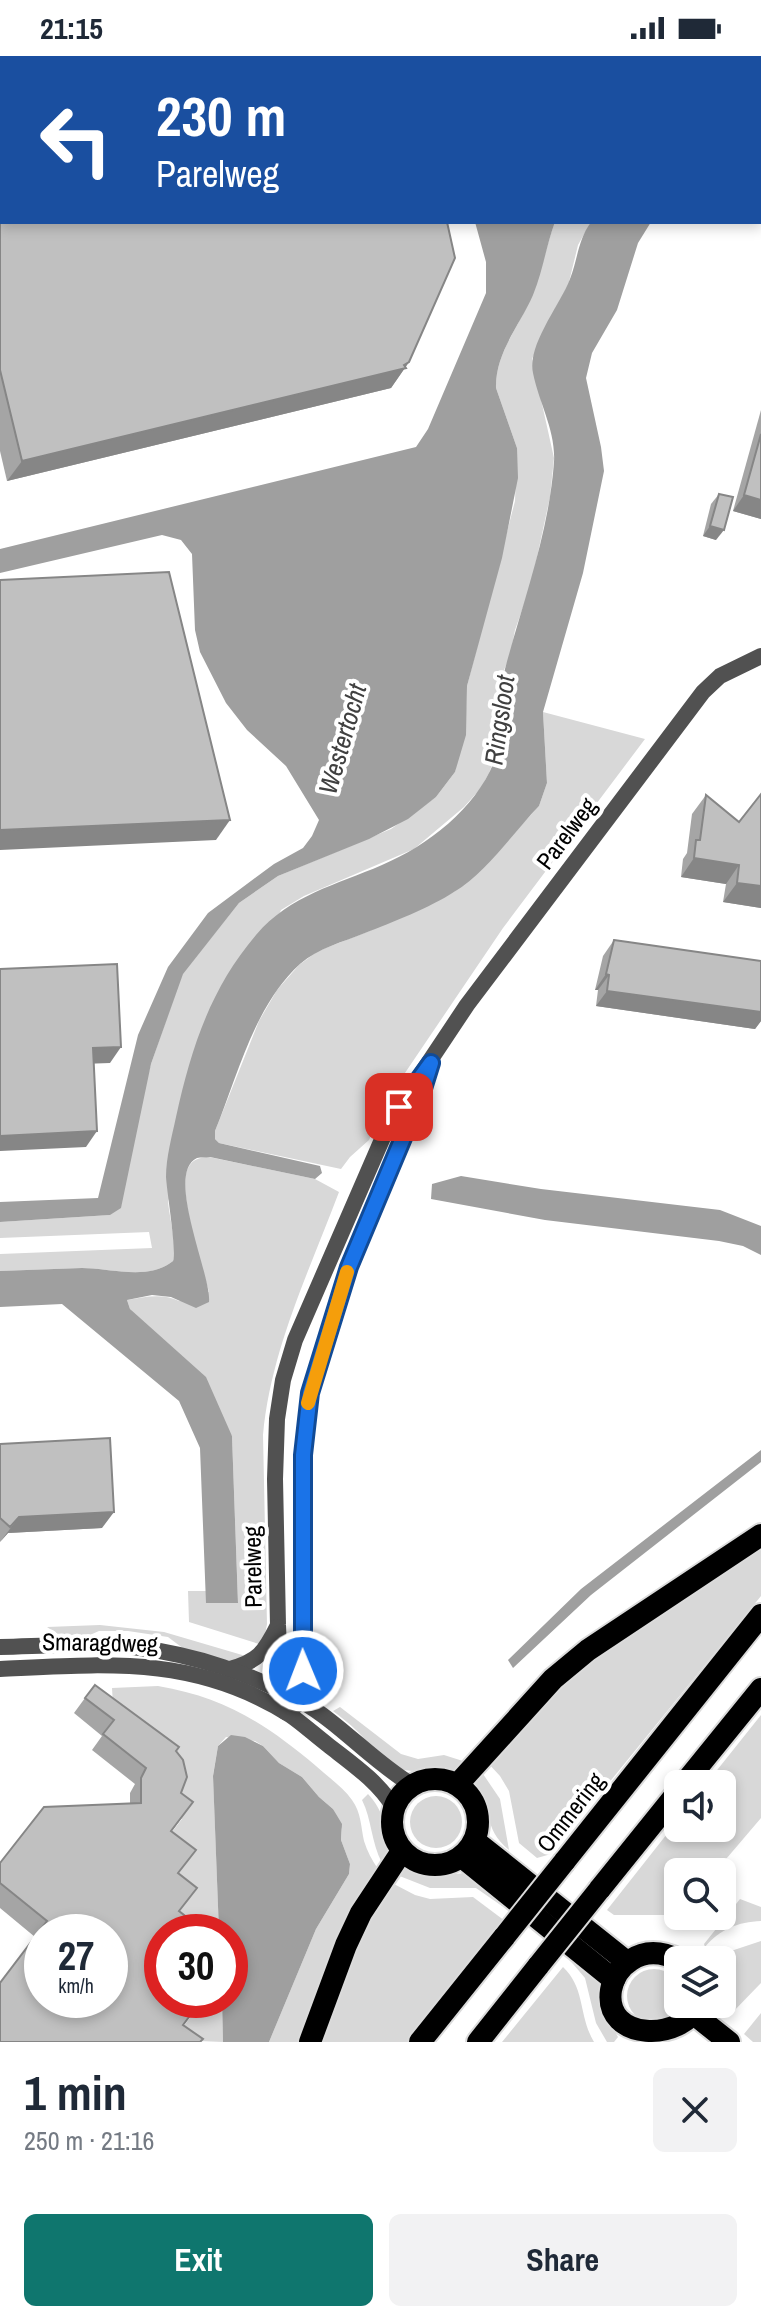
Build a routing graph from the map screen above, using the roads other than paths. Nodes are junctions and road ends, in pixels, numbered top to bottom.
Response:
1 (761, 656) edge
2 (431, 1063) junction
3 (761, 1535) edge
4 (761, 1615) edge
5 (278, 1625) junction
6 (0, 1647) edge
7 (0, 1669) edge
8 (230, 1669) junction
9 (761, 1689) edge
10 (281, 1692) junction
11 (302, 1702) junction
12 (285, 1712) junction
13 (695, 1770) edge
14 (458, 1784) junction
15 (412, 1785) junction
16 (394, 1808) junction
17 (664, 1809) edge
18 (468, 1849) junction
19 (402, 1851) junction
20 (664, 1954) edge
21 (621, 1971) junction
22 (694, 2018) edge
23 (705, 2018) edge
24 (628, 2038) edge
25 (686, 2038) edge
26 (310, 2042) edge
27 (420, 2042) edge
28 (478, 2042) edge
29 (729, 2042) edge

1 - 2 street, Parelweg
2 - 5 street, Parelweg
2 - 11 street, Parelweg
3 - 14 highway
4 - 27 highway, Ommering, bridge
5 - 8 street
5 - 10 street, Parelweg
6 - 8 street, Smaragdweg
7 - 12 street, Smaragdweg
8 - 10 street, Smaragdweg
9 - 13 highway
10 - 11 street, Smaragdweg
10 - 12 street, Parelweg
11 - 12 street
11 - 15 street, Smaragdweg
12 - 16 street, Smaragdweg
14 - 15 highway
14 - 18 highway
15 - 16 highway
16 - 19 highway
17 - 28 highway, bridge
18 - 19 highway
18 - 21 highway
19 - 26 highway
20 - 21 highway
21 - 24 highway
22 - 25 highway
23 - 29 highway
24 - 25 highway

